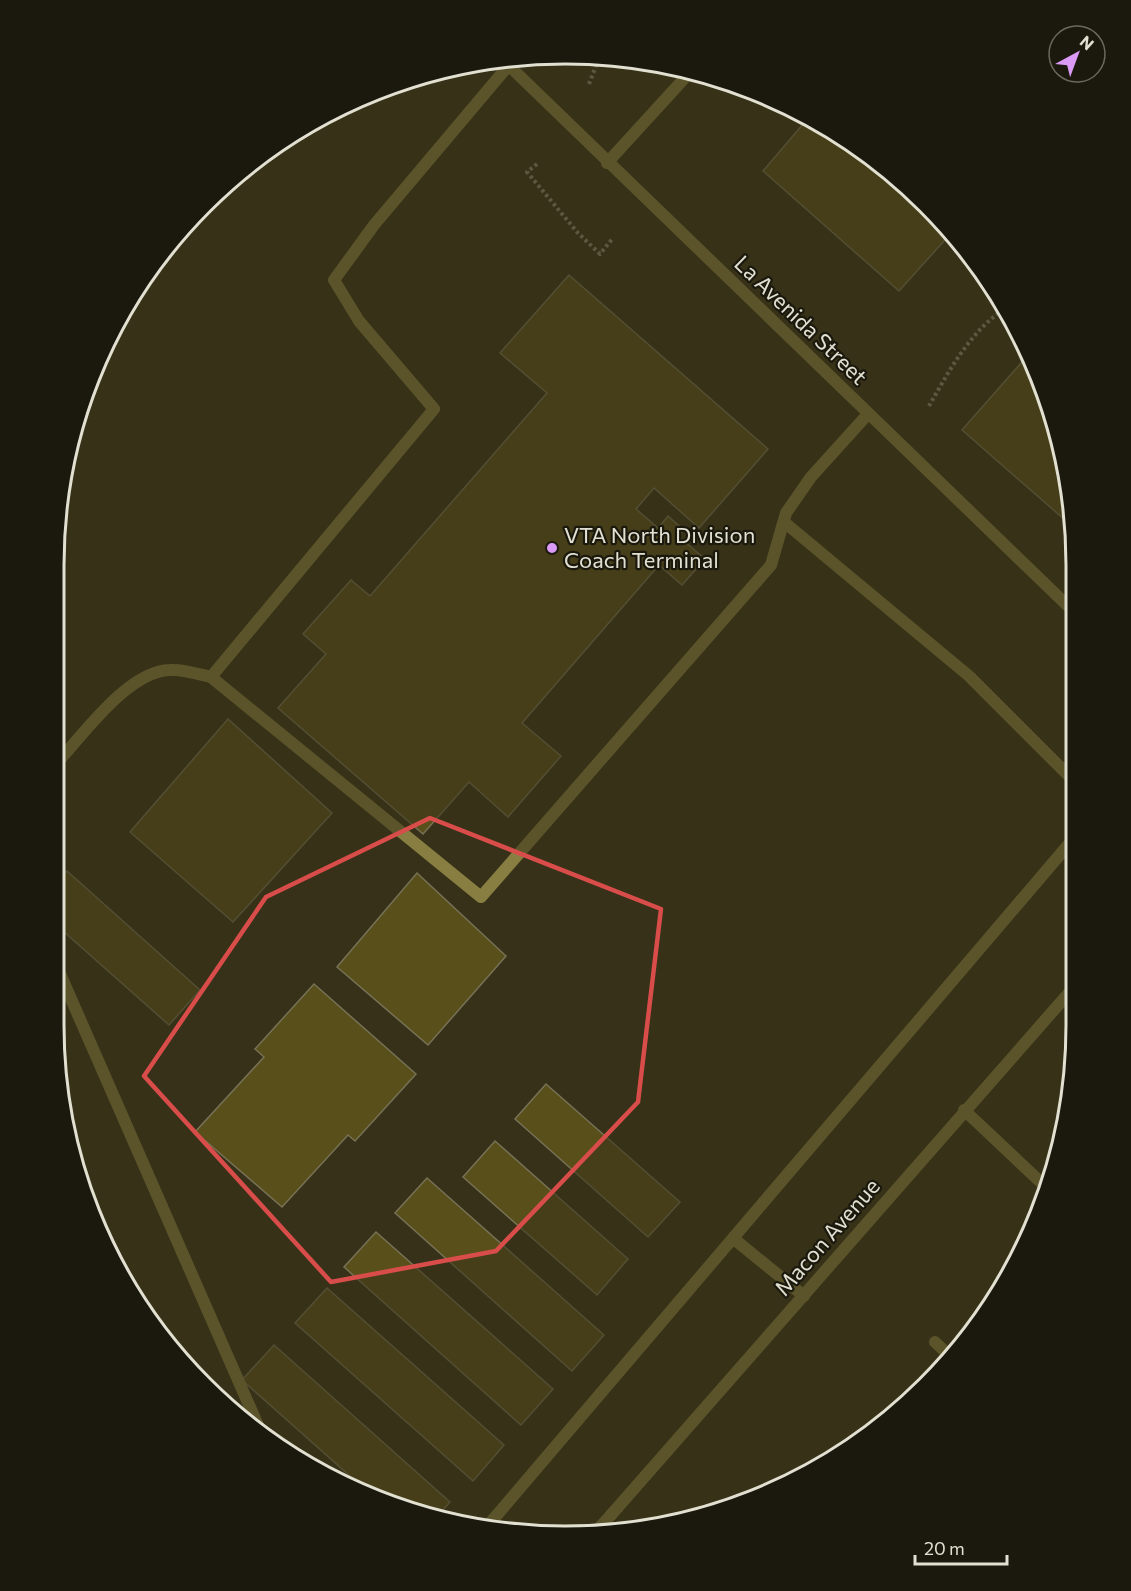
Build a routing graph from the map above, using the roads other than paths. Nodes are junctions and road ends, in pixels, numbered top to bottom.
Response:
1 (511, 68) edge
2 (499, 69) edge
3 (684, 79) edge
4 (607, 163) junction
5 (868, 414) junction
6 (784, 522) junction
7 (1066, 604) edge
8 (211, 676) junction
9 (64, 755) edge
10 (1066, 773) edge
11 (1066, 848) edge
12 (64, 983) edge
13 (1066, 997) edge
14 (964, 1110) junction
15 (1041, 1183) edge
16 (734, 1239) junction
17 (804, 1296) junction
18 (935, 1342) dead end
19 (945, 1352) edge
20 (255, 1418) edge
21 (492, 1521) edge
22 (602, 1525) edge

1 - 4 street, La Avenida Street
2 - 8 street
3 - 4 street
4 - 5 street, La Avenida Street
5 - 6 street
5 - 7 street, La Avenida Street
6 - 8 street
6 - 10 street
8 - 9 street
11 - 16 street
12 - 20 street
13 - 14 street, Macon Avenue
14 - 15 street
14 - 17 street, Macon Avenue
16 - 17 street
16 - 21 street
17 - 22 street, Macon Avenue
18 - 19 street

